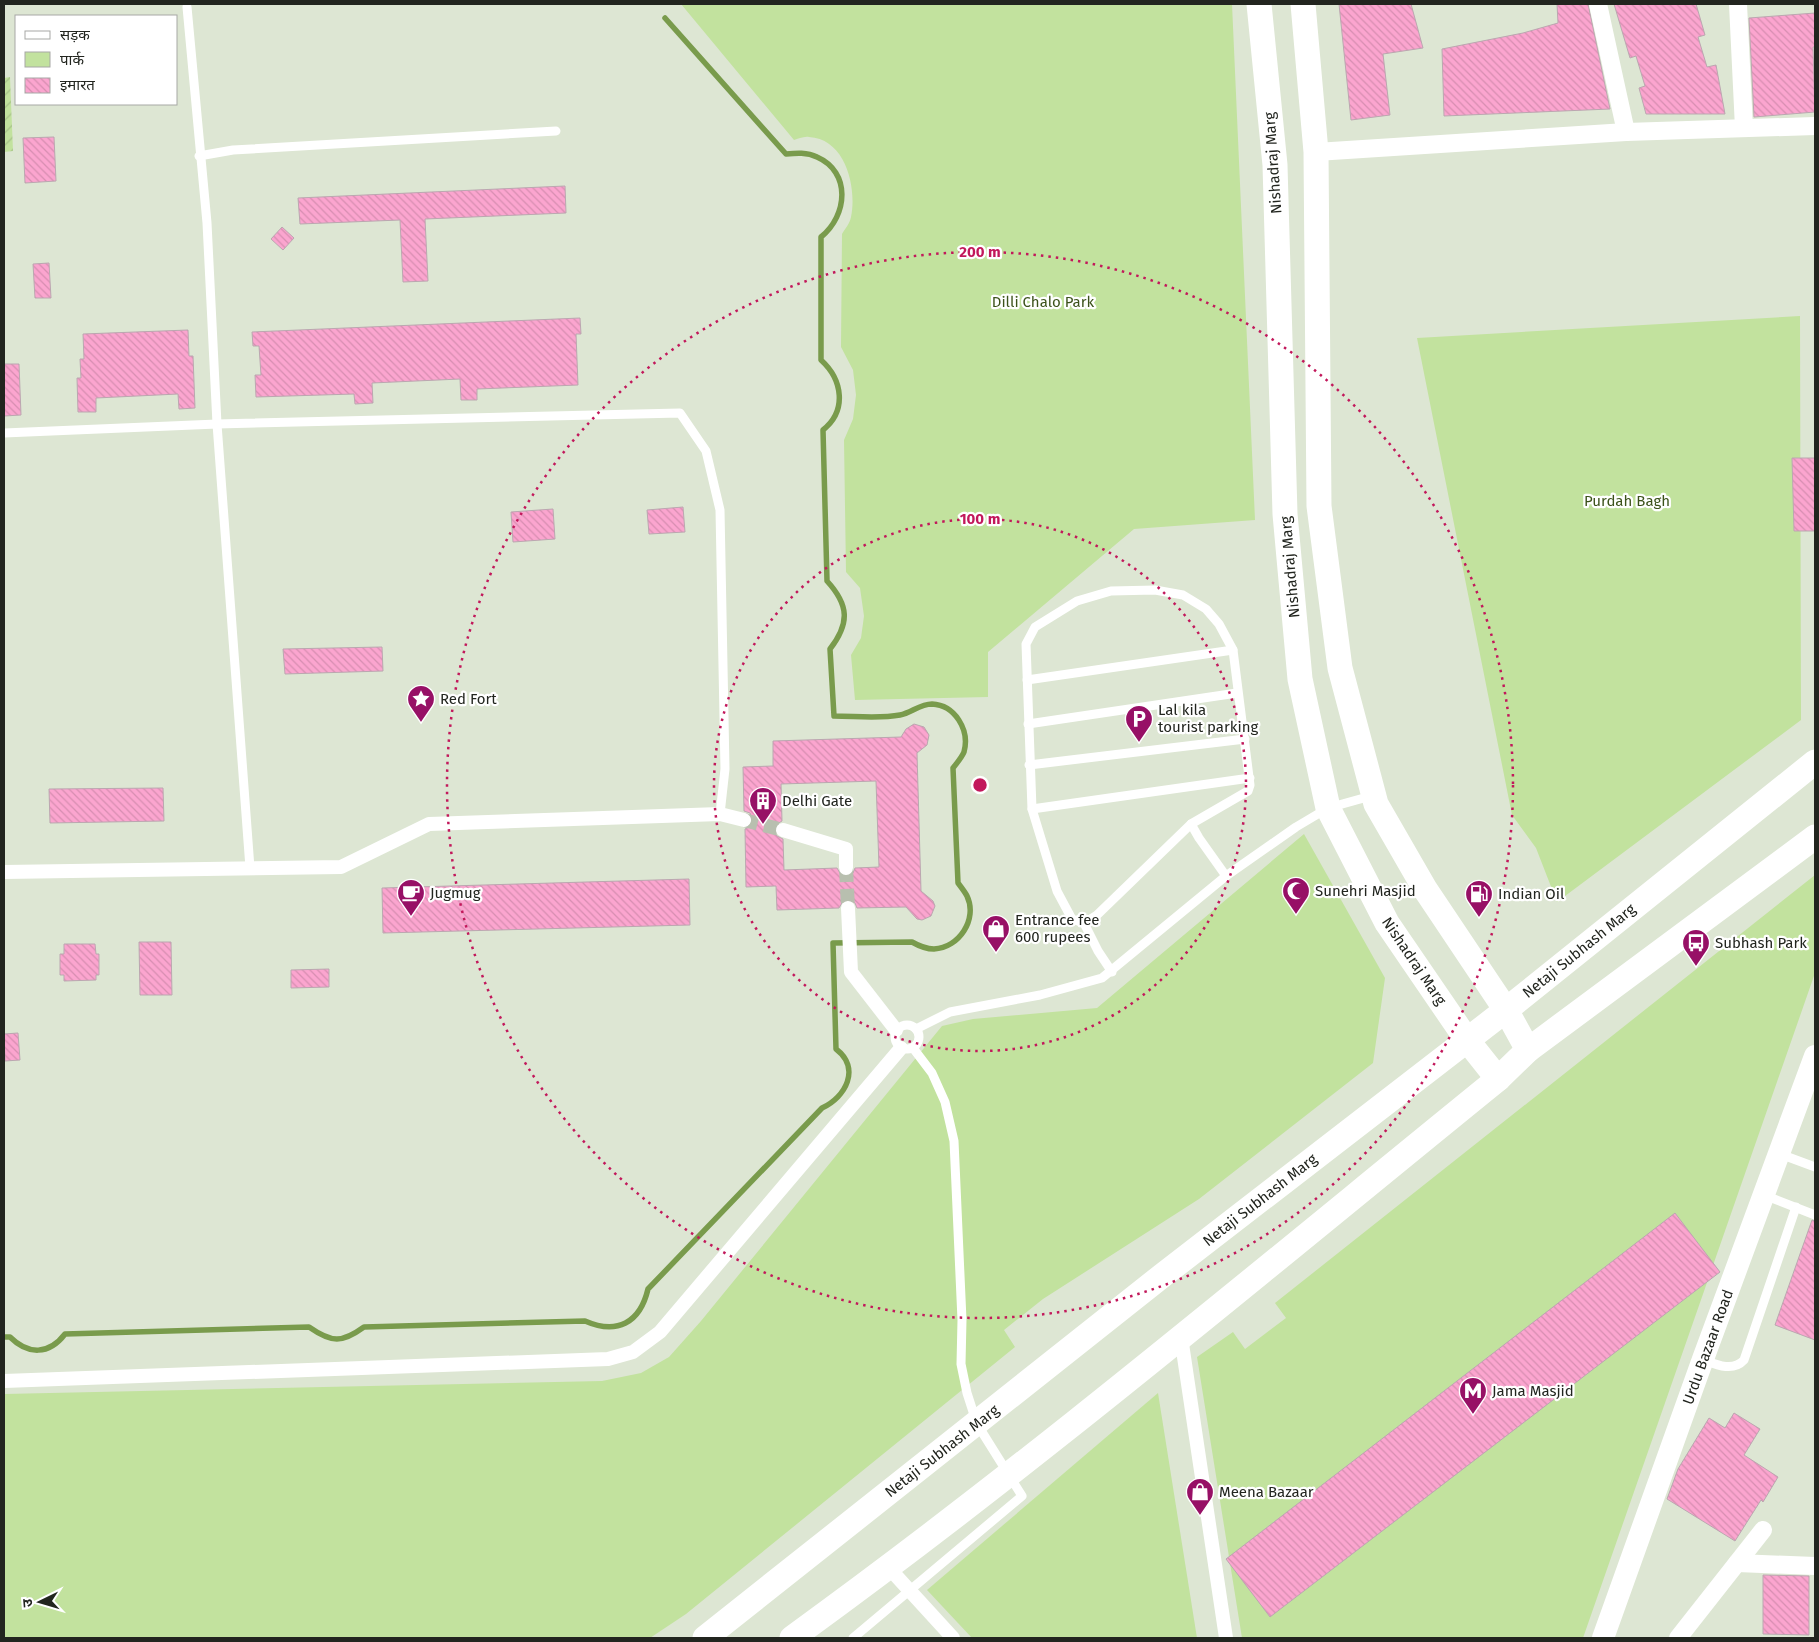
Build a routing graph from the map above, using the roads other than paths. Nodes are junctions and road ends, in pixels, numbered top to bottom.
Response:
1 (1259, 4) edge
2 (1303, 4) edge
3 (1598, 4) edge
4 (1738, 4) edge
5 (186, 7) dead end
6 (1815, 126) edge
7 (1744, 128) junction
8 (556, 131) dead end
9 (1626, 132) junction
10 (1316, 152) junction
11 (199, 156) junction
12 (217, 424) junction
13 (4, 433) edge
14 (1233, 650) junction
15 (1027, 680) junction
16 (1237, 693) junction
17 (1028, 724) junction
18 (1245, 739) junction
19 (1815, 762) edge
20 (1029, 765) junction
21 (1250, 778) junction
22 (1374, 795) junction
23 (1328, 808) junction
24 (1032, 809) junction
25 (720, 814) junction
26 (744, 820) tunnel mouth
27 (1191, 824) junction
28 (783, 830) tunnel mouth
29 (1815, 837) edge
30 (250, 868) junction
31 (846, 868) tunnel mouth
32 (4, 872) edge
33 (1226, 876) junction
34 (848, 908) tunnel mouth
35 (1084, 923) junction
36 (1112, 972) junction
37 (1506, 1010) junction
38 (916, 1029) junction
39 (896, 1030) junction
40 (1467, 1040) junction
41 (907, 1048) junction
42 (1528, 1050) junction
43 (1815, 1056) edge
44 (1498, 1079) junction
45 (1780, 1154) junction
46 (1815, 1167) edge
47 (1764, 1195) junction
48 (1796, 1208) junction
49 (1815, 1215) edge
50 (1181, 1337) junction
51 (1703, 1359) junction
52 (4, 1380) edge
53 (977, 1424) junction
54 (1008, 1474) junction
55 (1763, 1530) dead end
56 (1737, 1563) junction
57 (1815, 1566) edge
58 (889, 1568) junction
59 (705, 1638) edge
60 (792, 1638) edge
61 (853, 1638) edge
62 (954, 1638) edge
63 (1226, 1638) edge
64 (1602, 1638) edge
65 (1678, 1638) edge

1 - 23 main road, Nishadraj Marg
2 - 10 main road
3 - 9 street
4 - 7 street
5 - 11 lane
6 - 7 street
7 - 9 street
8 - 11 lane
9 - 10 street
10 - 22 main road
11 - 12 lane
12 - 13 lane
12 - 25 lane
12 - 30 lane
14 - 15 lane
14 - 15 lane
14 - 16 lane
15 - 17 lane
16 - 17 lane
16 - 18 lane
17 - 20 lane
18 - 20 lane
18 - 21 lane
19 - 37 main road, Netaji Subhash Marg
20 - 24 lane
21 - 24 lane
21 - 27 lane
22 - 23 lane
22 - 37 main road
23 - 33 lane
23 - 40 main road, Nishadraj Marg
24 - 35 lane
25 - 26 street
25 - 30 street
27 - 33 lane
27 - 35 lane
28 - 31 street
29 - 42 main road
30 - 32 street
33 - 36 lane
34 - 39 street
35 - 36 lane
36 - 38 lane
37 - 40 main road, Netaji Subhash Marg
37 - 42 main road
38 - 39 lane
38 - 41 lane
39 - 41 lane
40 - 44 main road, Nishadraj Marg
40 - 53 main road, Netaji Subhash Marg
41 - 52 street
41 - 53 lane
42 - 44 main road
43 - 45 street, Urdu Bazaar Road
44 - 50 main road
45 - 46 lane
45 - 47 street, Urdu Bazaar Road
47 - 48 lane
47 - 51 street, Urdu Bazaar Road
48 - 49 lane
48 - 51 lane
50 - 54 main road
50 - 63 street
51 - 64 street, Urdu Bazaar Road
53 - 54 lane
53 - 59 main road, Netaji Subhash Marg
54 - 58 main road
54 - 61 lane
55 - 56 street
56 - 57 street
56 - 65 street
58 - 60 main road
58 - 62 street

